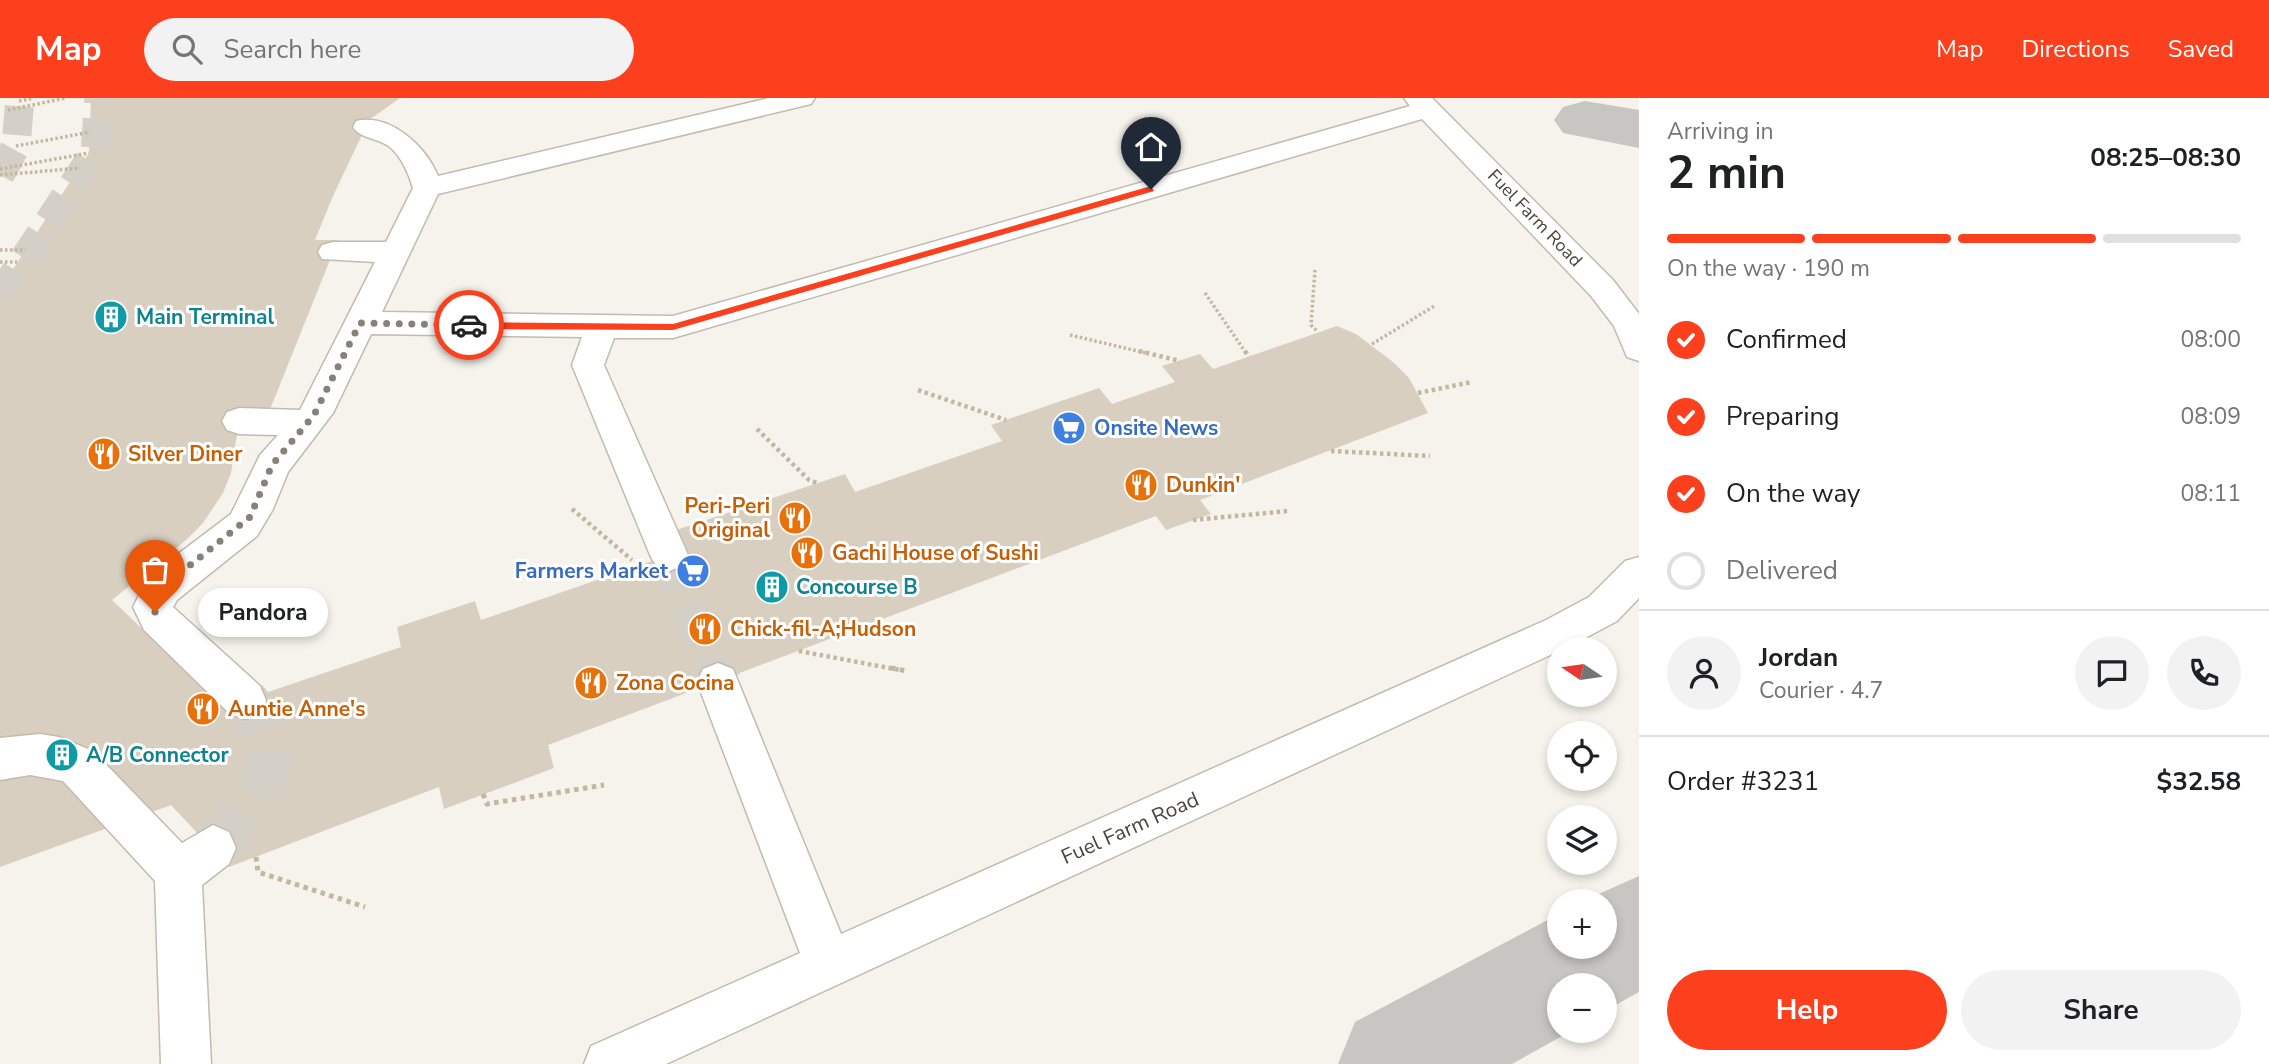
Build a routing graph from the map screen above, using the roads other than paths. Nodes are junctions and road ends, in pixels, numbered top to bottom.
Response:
1 (803, 98) edge
2 (1422, 104) edge
3 (379, 131) dead end
4 (427, 188) junction
5 (333, 252) dead end
6 (395, 252) junction
7 (360, 323) junction
8 (601, 328) junction
9 (1639, 349) edge
10 (239, 421) dead end
11 (309, 423) junction
12 (654, 561) tunnel mouth
13 (1639, 573) edge
14 (718, 682) tunnel mouth
15 (245, 700) tunnel mouth
16 (0, 759) edge
17 (235, 852) tunnel mouth
18 (177, 875) junction
19 (829, 965) junction
20 (186, 1064) edge
21 (609, 1064) edge

1 - 4 lane
2 - 8 lane
2 - 9 lane, Fuel Farm Road
3 - 4 lane
4 - 6 lane
5 - 6 lane
6 - 7 lane
7 - 8 lane
7 - 11 lane
8 - 12 lane
10 - 11 lane
11 - 15 lane
13 - 19 lane, Fuel Farm Road
14 - 19 lane
16 - 18 lane
17 - 18 lane
18 - 20 lane
19 - 21 lane, Fuel Farm Road

